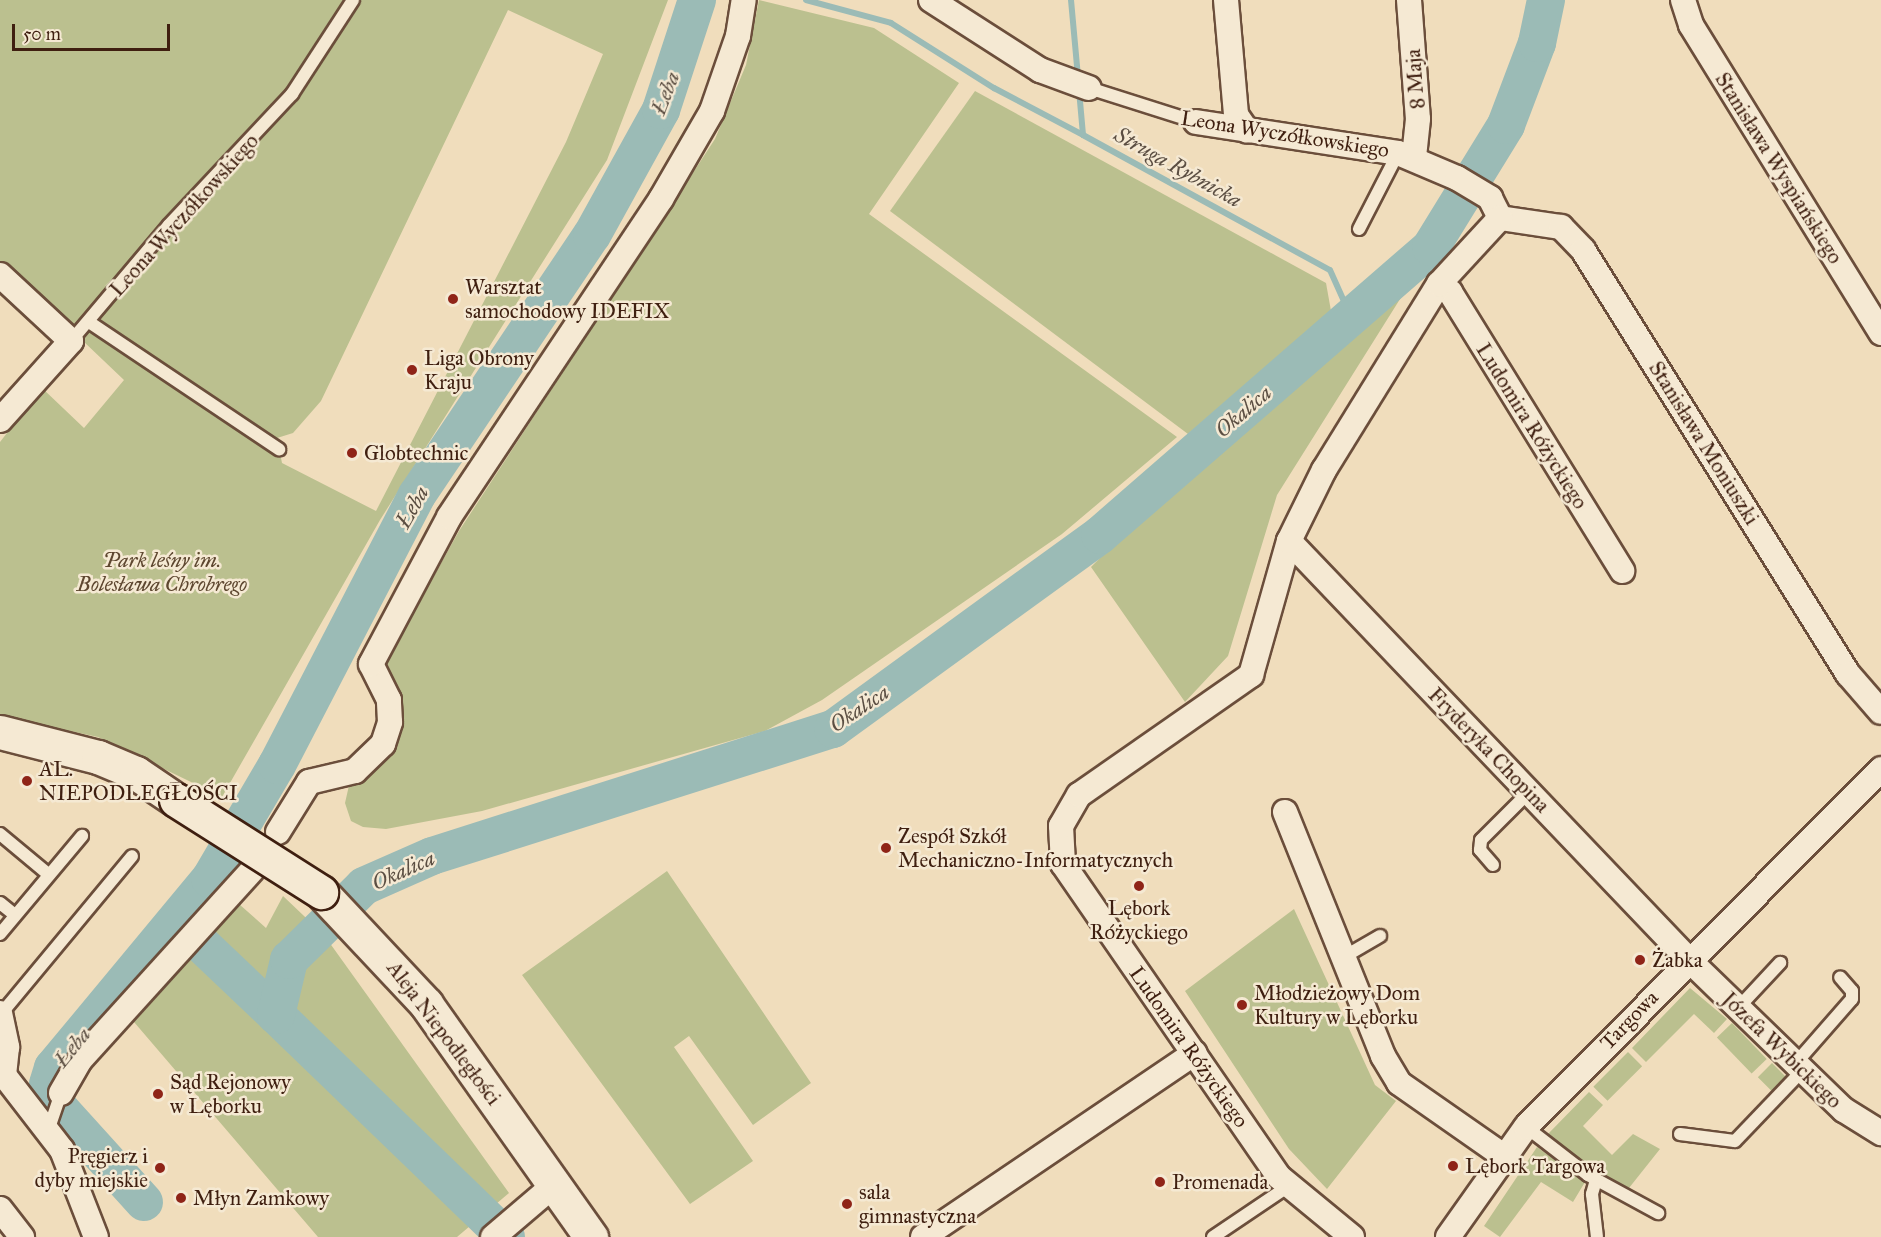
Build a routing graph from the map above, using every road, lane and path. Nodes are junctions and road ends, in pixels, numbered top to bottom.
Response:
1 (353, 0) edge
2 (744, 0) edge
3 (931, 0) edge
4 (1227, 0) edge
5 (1409, 0) edge
6 (1683, 0) edge
7 (1079, 84) joint
8 (1196, 122) joint
9 (1247, 131) junction
10 (1406, 155) junction
11 (1500, 218) junction
12 (1359, 229) dead end
13 (0, 275) edge
14 (1439, 284) junction
15 (89, 322) junction
16 (1881, 333) edge
17 (71, 341) junction
18 (0, 420) edge
19 (279, 449) dead end
20 (1289, 541) junction
21 (1622, 571) dead end
22 (1881, 712) edge
23 (0, 732) edge
24 (0, 756) edge
25 (1881, 769) edge
26 (1529, 792) junction
27 (176, 800) junction
28 (1285, 812) dead end
29 (278, 832) dead end
30 (0, 834) edge
31 (82, 836) dead end
32 (132, 856) dead end
33 (1493, 865) dead end
34 (252, 870) dead end
35 (48, 874) junction
36 (0, 903) edge
37 (15, 915) junction
38 (0, 934) edge
39 (1380, 936) dead end
40 (1342, 958) junction
41 (1688, 959) junction
42 (1780, 963) dead end
43 (1839, 977) dead end
44 (1738, 1008) junction
45 (0, 1013) edge
46 (1195, 1053) junction
47 (1798, 1067) junction
48 (2, 1074) edge
49 (61, 1093) joint
50 (1526, 1126) junction
51 (48, 1131) junction
52 (1881, 1133) edge
53 (1680, 1134) dead end
54 (1505, 1157) junction
55 (1596, 1180) junction
56 (554, 1185) junction
57 (1287, 1187) junction
58 (0, 1209) edge
59 (1658, 1213) dead end
60 (935, 1234) edge
61 (22, 1237) edge
62 (96, 1237) edge
63 (493, 1237) edge
64 (591, 1237) edge
65 (1214, 1237) edge
66 (1352, 1237) edge
67 (1448, 1237) edge
68 (1597, 1237) edge

1 - 15 lane, Leona Wyczółkowskiego
2 - 29 street
3 - 7 street, Leona Wyczółkowskiego
4 - 9 street
5 - 10 street, 8 Maja
6 - 16 street, Stanisława Wyspiańskiego
7 - 8 lane, Leona Wyczółkowskiego
8 - 9 street, Leona Wyczółkowskiego
9 - 10 street, Leona Wyczółkowskiego
10 - 11 street, Leona Wyczółkowskiego
10 - 12 lane
11 - 14 street
11 - 22 street, Stanisława Moniuszki
13 - 17 street
14 - 20 street
14 - 21 street, Ludomira Różyckiego
15 - 17 lane, Leona Wyczółkowskiego
15 - 19 lane
17 - 18 street, Leona Wyczółkowskiego
20 - 26 street, Fryderyka Chopina
20 - 46 street, Ludomira Różyckiego
23 - 27 main road, Aleja Niepodległości
24 - 27 main road, Aleja Niepodległości
25 - 41 street, Targowa
26 - 33 lane
26 - 41 street, Fryderyka Chopina
27 - 56 main road, Aleja Niepodległości, bridge
28 - 40 street
30 - 35 lane
31 - 35 lane
32 - 45 lane
34 - 49 street
35 - 37 lane
36 - 37 lane
37 - 38 lane
39 - 40 lane
40 - 54 street
41 - 44 street, Józefa Wybickiego
41 - 50 street, Targowa
42 - 44 lane
43 - 47 lane
44 - 47 street, Józefa Wybickiego
45 - 48 street
46 - 57 street, Ludomira Różyckiego
46 - 60 street
47 - 52 street, Józefa Wybickiego
47 - 53 lane
48 - 51 street
49 - 51 lane
50 - 54 street, Targowa
50 - 55 lane
51 - 62 street
54 - 67 street, Targowa
55 - 59 lane
55 - 68 lane
56 - 63 street
56 - 64 main road, Aleja Niepodległości
57 - 65 lane
57 - 66 street, Ludomira Różyckiego
58 - 61 street

